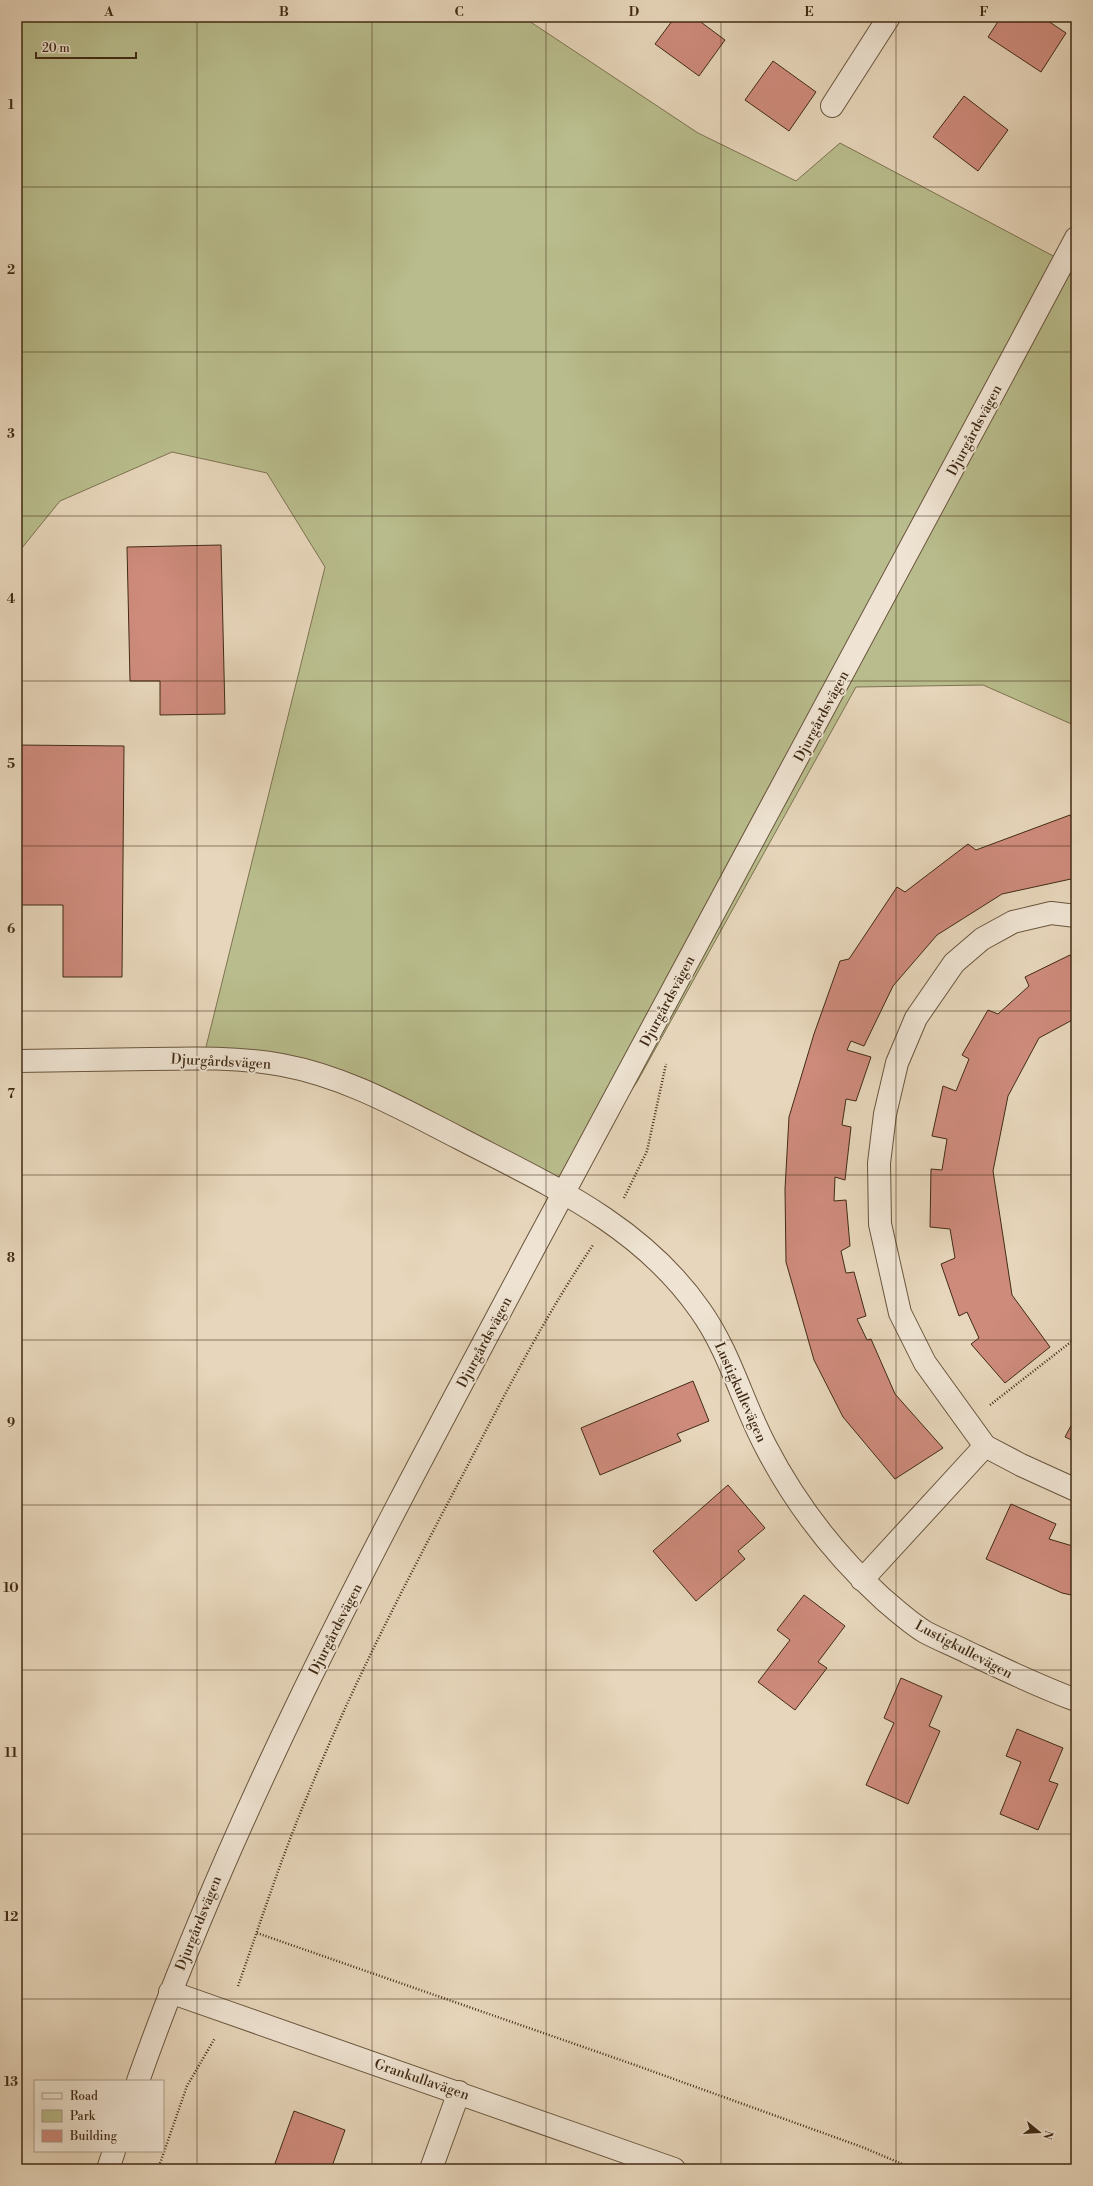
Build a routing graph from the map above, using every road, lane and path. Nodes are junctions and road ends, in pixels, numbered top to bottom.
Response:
1 (889, 17) edge
2 (832, 106) dead end
3 (1076, 238) edge
4 (1076, 916) edge
5 (668, 1058) dead end
6 (17, 1061) edge
7 (564, 1193) junction
8 (611, 1222) junction
9 (1076, 1338) edge
10 (967, 1422) junction
11 (985, 1446) junction
12 (1076, 1490) edge
13 (862, 1580) junction
14 (1076, 1700) edge
15 (257, 1933) junction
16 (170, 1992) junction
17 (228, 2013) junction
18 (138, 2080) edge
19 (459, 2092) junction
20 (114, 2152) edge
21 (164, 2152) edge
22 (164, 2152) edge
23 (108, 2169) edge
24 (158, 2169) edge
25 (431, 2169) edge
26 (674, 2169) edge
27 (914, 2169) edge

1 - 2 street
3 - 7 street, Djurgårdsvägen
4 - 10 street
5 - 8 path
6 - 7 street, Djurgårdsvägen
7 - 8 street, Lustigkullevägen
7 - 16 street, Djurgårdsvägen
8 - 13 street, Lustigkullevägen
8 - 15 path
9 - 10 path
10 - 11 street
11 - 12 street
11 - 13 street
13 - 14 street, Lustigkullevägen
15 - 17 path
15 - 27 path
16 - 17 street, Grankullavägen
16 - 18 street, Djurgårdsvägen
17 - 19 street, Grankullavägen
17 - 21 path
19 - 25 street
19 - 26 street, Grankullavägen
20 - 23 street
22 - 24 path

